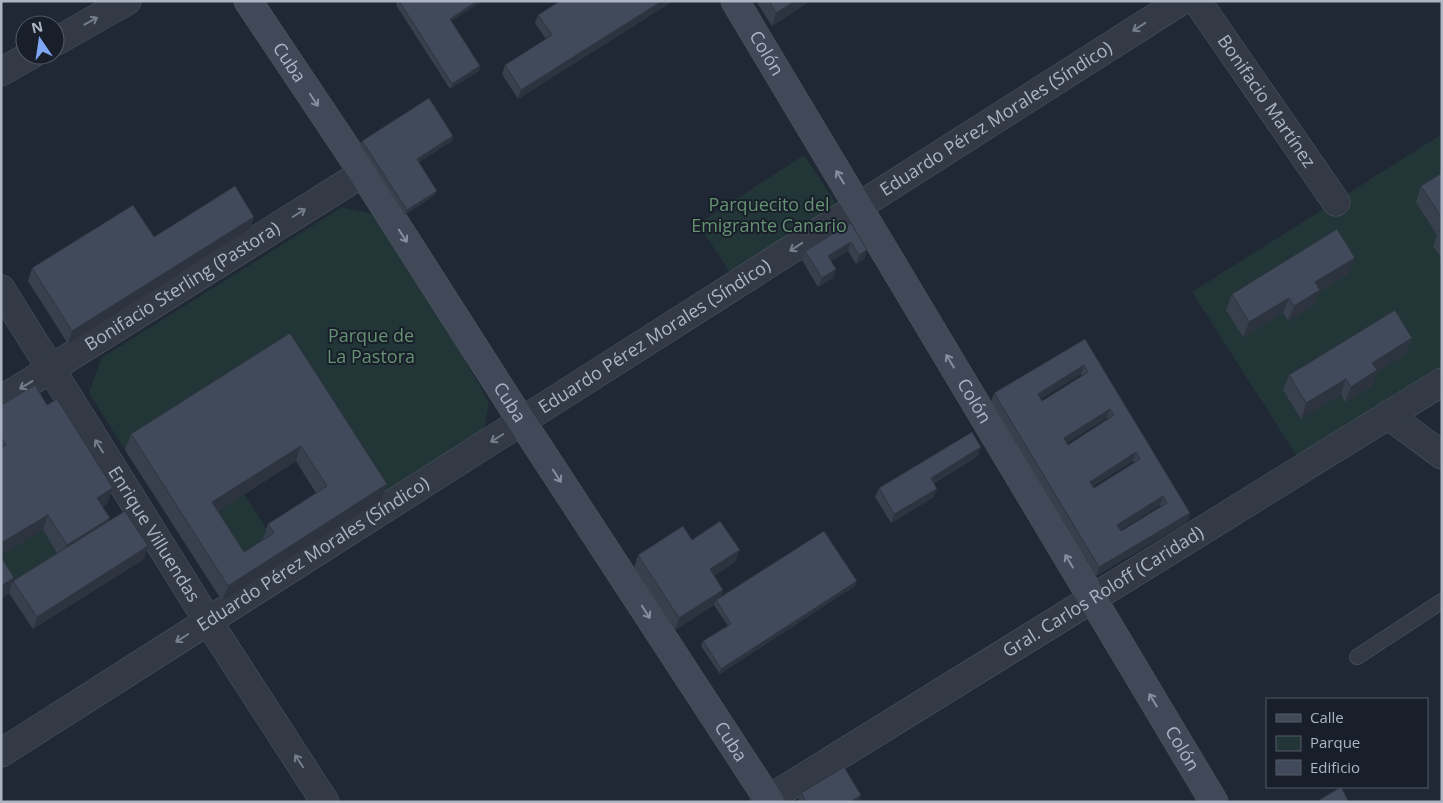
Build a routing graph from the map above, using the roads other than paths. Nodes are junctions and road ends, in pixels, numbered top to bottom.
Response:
1 (127, 1) edge
2 (248, 1) edge
3 (735, 1) edge
4 (1180, 1) edge
5 (1197, 1) edge
6 (65, 36) edge
7 (15, 64) edge
8 (1, 72) edge
9 (363, 173) junction
10 (1336, 202) dead end
11 (858, 207) junction
12 (1, 290) edge
13 (51, 370) junction
14 (1442, 382) edge
15 (1, 400) edge
16 (1388, 416) junction
17 (522, 422) junction
18 (1442, 455) edge
19 (1092, 599) junction
20 (1442, 601) edge
21 (208, 621) junction
22 (1357, 657) dead end
23 (1, 753) edge
24 (768, 801) edge
25 (325, 802) edge
26 (1214, 802) edge

6 -> 1 street
2 -> 9 street, Cuba
11 -> 3 street, Colón
4 -> 11 street, Eduardo Pérez Morales (Síndico)
5 - 10 street, Bonifacio Martínez
7 - 8 street
13 -> 9 street, Bonifacio Sterling (Pastora)
9 -> 17 street, Cuba
11 -> 17 street, Eduardo Pérez Morales (Síndico)
19 -> 11 street, Colón
12 - 13 street, Enrique Villuendas
13 -> 15 street, Bonifacio Sterling (Pastora)
21 -> 13 street, Enrique Villuendas
14 - 16 street, Gral. Carlos Roloff (Caridad)
16 - 18 street
16 - 19 street, Gral. Carlos Roloff (Caridad)
17 -> 21 street, Eduardo Pérez Morales (Síndico)
17 -> 24 street, Cuba
19 - 24 street, Gral. Carlos Roloff (Caridad)
26 -> 19 street, Colón
20 - 22 lane
21 -> 23 street, Eduardo Pérez Morales (Síndico)
25 -> 21 street, Enrique Villuendas

